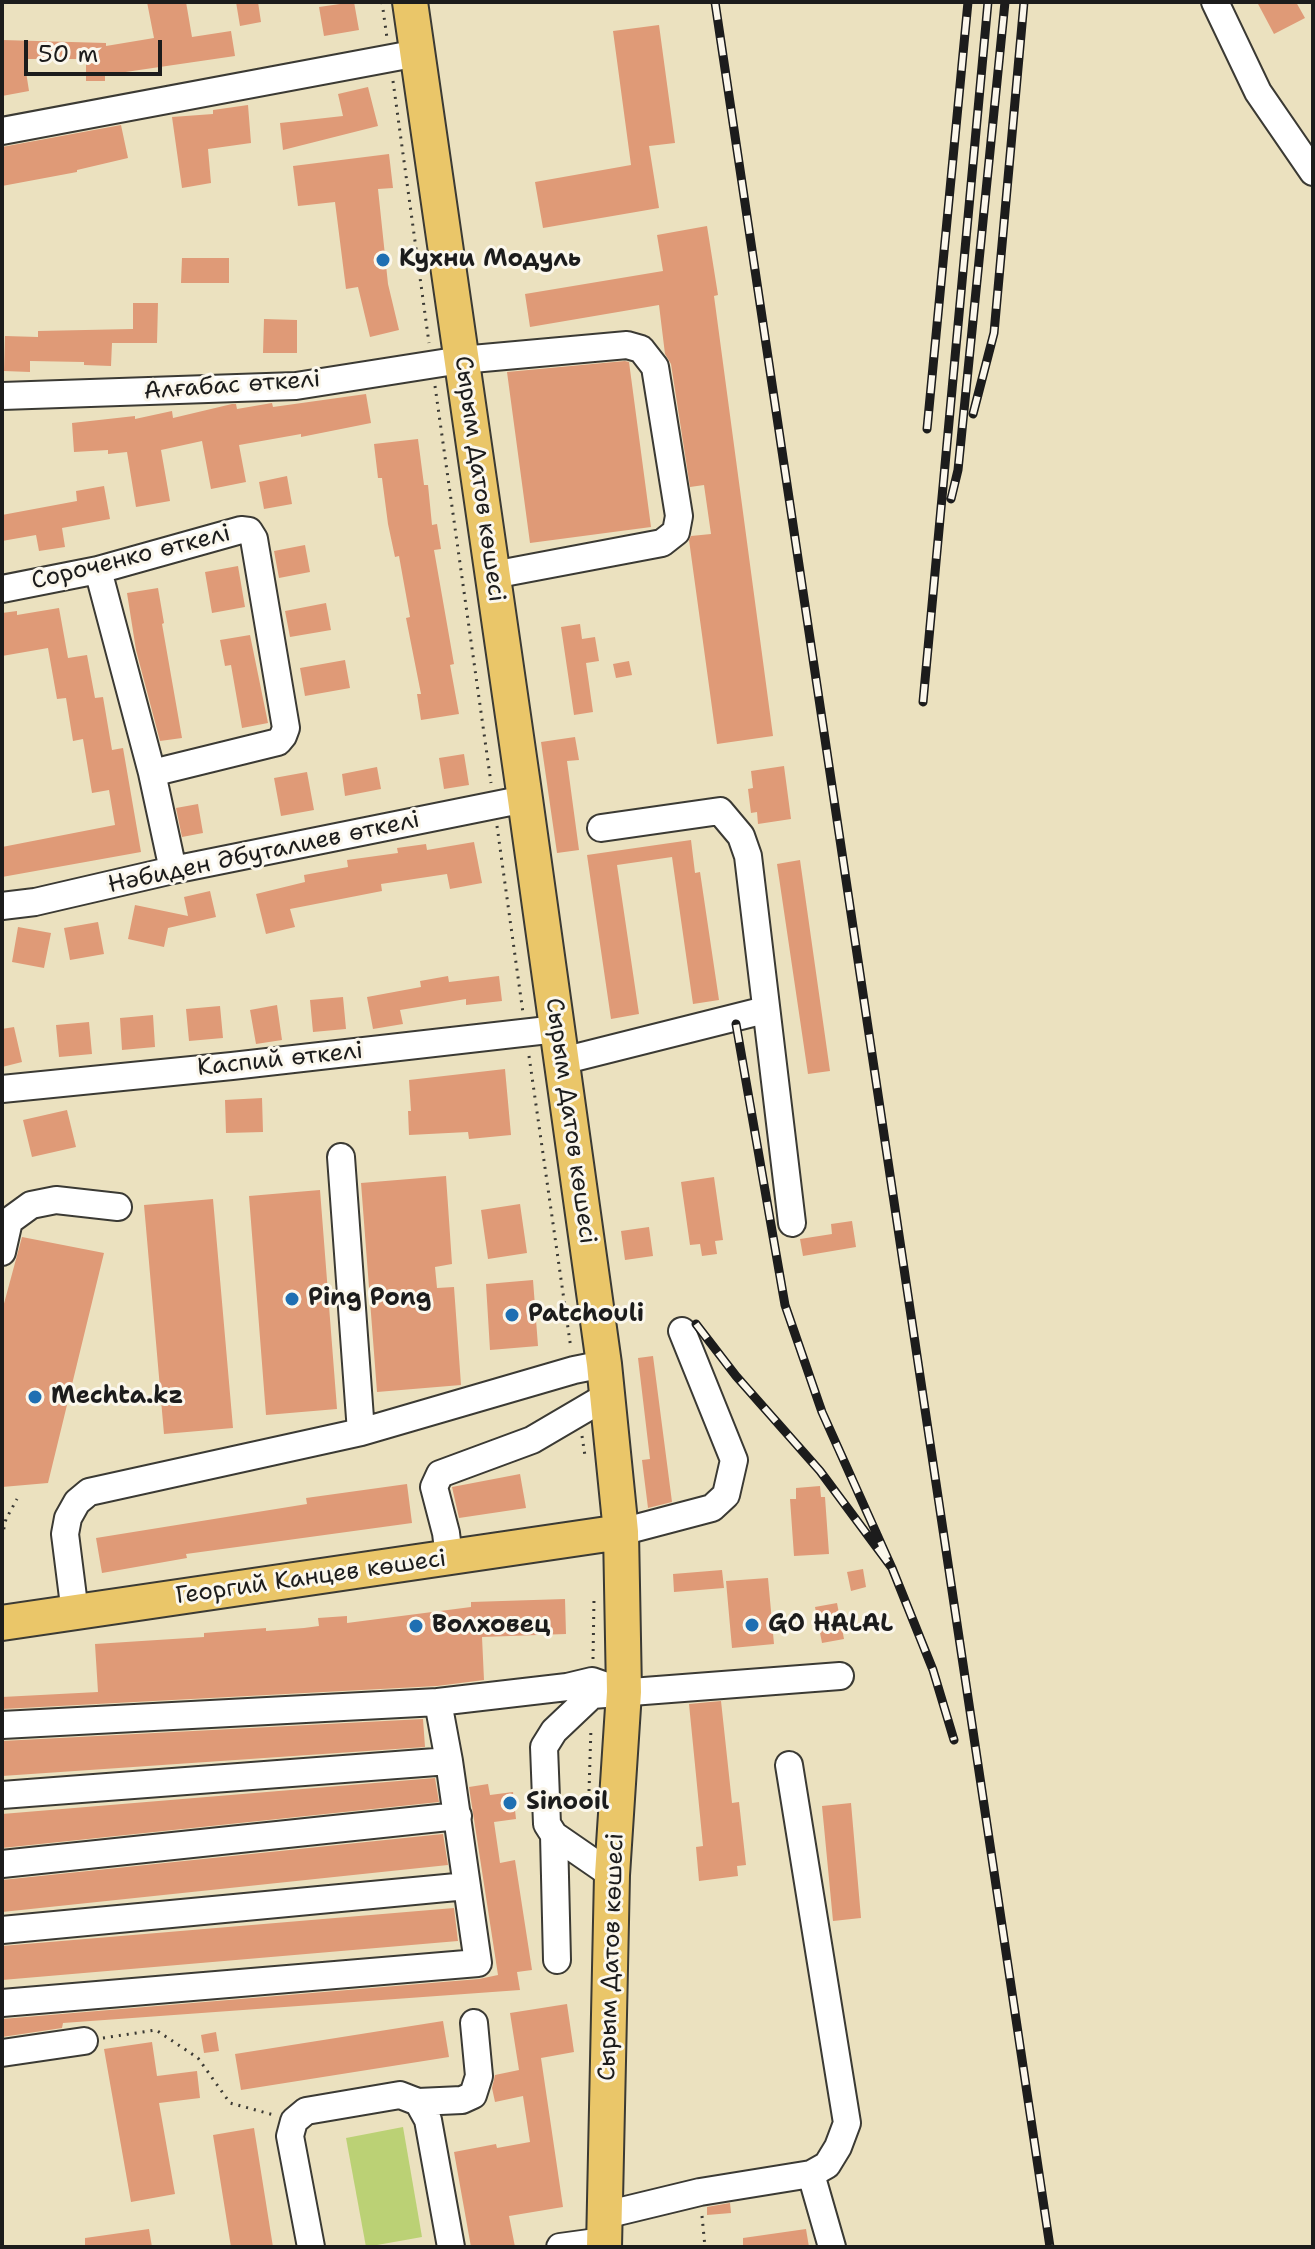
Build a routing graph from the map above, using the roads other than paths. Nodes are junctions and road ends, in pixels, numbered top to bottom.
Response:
1 (410, 2) edge
2 (1215, 2) edge
3 (404, 56) junction
4 (2, 131) edge
5 (1313, 172) edge
6 (447, 362) junction
7 (2, 396) edge
8 (98, 570) junction
9 (493, 575) junction
10 (2, 589) edge
11 (152, 773) junction
12 (510, 802) junction
13 (601, 828) dead end
14 (173, 870) junction
15 (2, 906) edge
16 (765, 1010) junction
17 (548, 1041) junction
18 (2, 1089) edge
19 (341, 1157) dead end
20 (118, 1207) dead end
21 (792, 1223) dead end
22 (2, 1252) edge
23 (682, 1331) dead end
24 (591, 1386) junction
25 (361, 1432) junction
26 (621, 1532) junction
27 (449, 1557) junction
28 (75, 1613) junction
29 (2, 1623) edge
30 (840, 1676) dead end
31 (603, 1689) junction
32 (438, 1702) junction
33 (2, 1725) edge
34 (449, 1761) junction
35 (789, 1765) dead end
36 (2, 1795) edge
37 (458, 1816) junction
38 (554, 1835) junction
39 (2, 1864) edge
40 (612, 1875) junction
41 (467, 1886) junction
42 (2, 1930) edge
43 (557, 1960) dead end
44 (2, 2003) edge
45 (474, 2023) dead end
46 (84, 2041) road end
47 (2, 2053) edge
48 (418, 2102) junction
49 (811, 2174) junction
50 (604, 2235) edge
51 (311, 2247) edge
52 (451, 2247) edge
53 (560, 2247) edge
54 (832, 2247) edge

1 - 3 main road, Сырым Датов көшесі
2 - 5 street
3 - 4 street
3 - 6 main road, Сырым Датов көшесі
6 - 7 street, Алғабас өткелі
6 - 9 main road, Сырым Датов көшесі
6 - 9 street, Алғабас өткелі
8 - 10 street, Сороченко өткелі
8 - 11 street
8 - 11 street, Сороченко өткелі
9 - 12 main road, Сырым Датов көшесі
11 - 14 street
12 - 14 street, Нәбиден Әбуталиев өткелі
12 - 17 main road, Сырым Датов көшесі
13 - 16 street
14 - 15 street, Нәбиден Әбуталиев өткелі
16 - 17 street, Каспий өткелі
16 - 21 street
17 - 18 street, Каспий өткелі
17 - 24 main road, Сырым Датов көшесі
19 - 25 street
20 - 22 street
23 - 26 street
24 - 25 street
24 - 26 main road, Сырым Датов көшесі
24 - 27 street
25 - 28 street
26 - 27 main road, Георгий Канцев көшесі
26 - 31 main road, Сырым Датов көшесі
27 - 28 main road, Георгий Канцев көшесі
28 - 29 main road, Георгий Канцев көшесі
30 - 31 street
31 - 32 street
31 - 38 street
31 - 40 main road, Сырым Датов көшесі
32 - 33 street
32 - 34 street
34 - 36 street
34 - 37 street
35 - 49 street
37 - 39 street
37 - 41 street
38 - 40 street
38 - 43 street
40 - 50 main road, Сырым Датов көшесі
41 - 42 street
41 - 44 street
45 - 48 street
46 - 47 street
48 - 51 street
48 - 52 street
49 - 50 street
49 - 54 street
50 - 53 street

